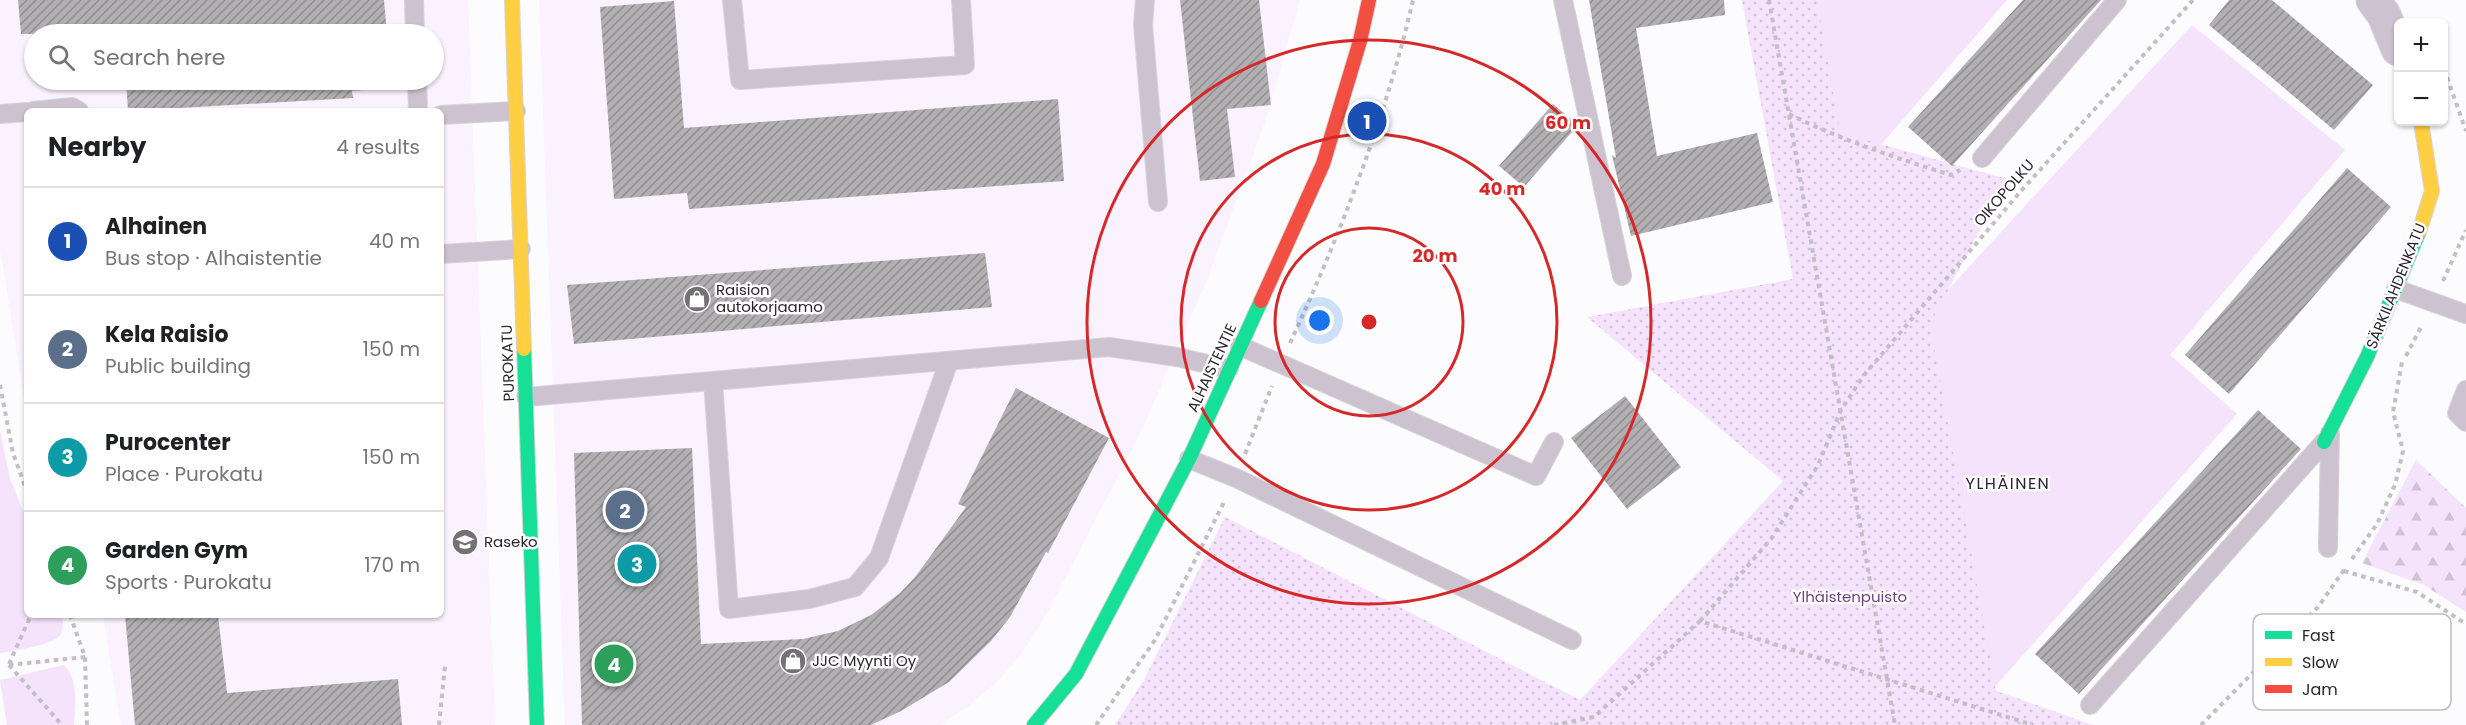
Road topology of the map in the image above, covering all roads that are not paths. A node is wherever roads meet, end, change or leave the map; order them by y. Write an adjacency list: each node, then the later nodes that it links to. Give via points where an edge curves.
1 (414, 0): 10 (lane)
2 (512, 0): 14 (street, PUROKATU)
3 (732, 0): 4 (lane, via 740,80 965,65)
4 (961, 0)
5 (1145, 0): 20 (lane, via 1143,25)
6 (1369, 0): 26 (street, ALHAISTENTIE, via 1323,164)
7 (1563, 0): 23 (lane)
8 (2117, 0): 19 (lane)
9 (2373, 0): 11 (street)
10 (415, 24)
11 (2394, 39)
12 (417, 90): 13 (lane)
13 (418, 108)
14 (516, 111): 17 (lane); 21 (street, PUROKATU)
15 (24, 112): 16 (lane)
16 (0, 114)
17 (444, 115)
18 (2422, 126): 24 (street, SÄRKILAHDENKATU, via 2432,191)
19 (1982, 158)
20 (1158, 202)
21 (521, 249): 22 (lane); 31 (street, PUROKATU)
22 (444, 254)
23 (1622, 276)
24 (2396, 289): 25 (lane); 33 (street, SÄRKILAHDENKATU)
25 (2466, 314)
26 (1240, 346): 28 (street, ALHAISTENTIE); 34 (lane, via 1536,476)
27 (949, 361): 28 (lane, via 1109,347); 29 (lane); 29 (lane, via 879,558 855,587 808,599 729,609)
28 (1229, 369): 35 (street, ALHAISTENTIE)
29 (713, 381): 31 (lane)
30 (2466, 390): 32 (lane, via 2457,413)
31 (526, 397): 39 (street, PUROKATU)
32 (2466, 422)
33 (2327, 435): 36 (lane); 38 (lane)
34 (1554, 442)
35 (1189, 459): 37 (lane); 40 (street, ALHAISTENTIE, via 1076,674)
36 (2328, 548)
37 (1572, 640)
38 (2090, 705)
39 (537, 725)
40 (1034, 725)

